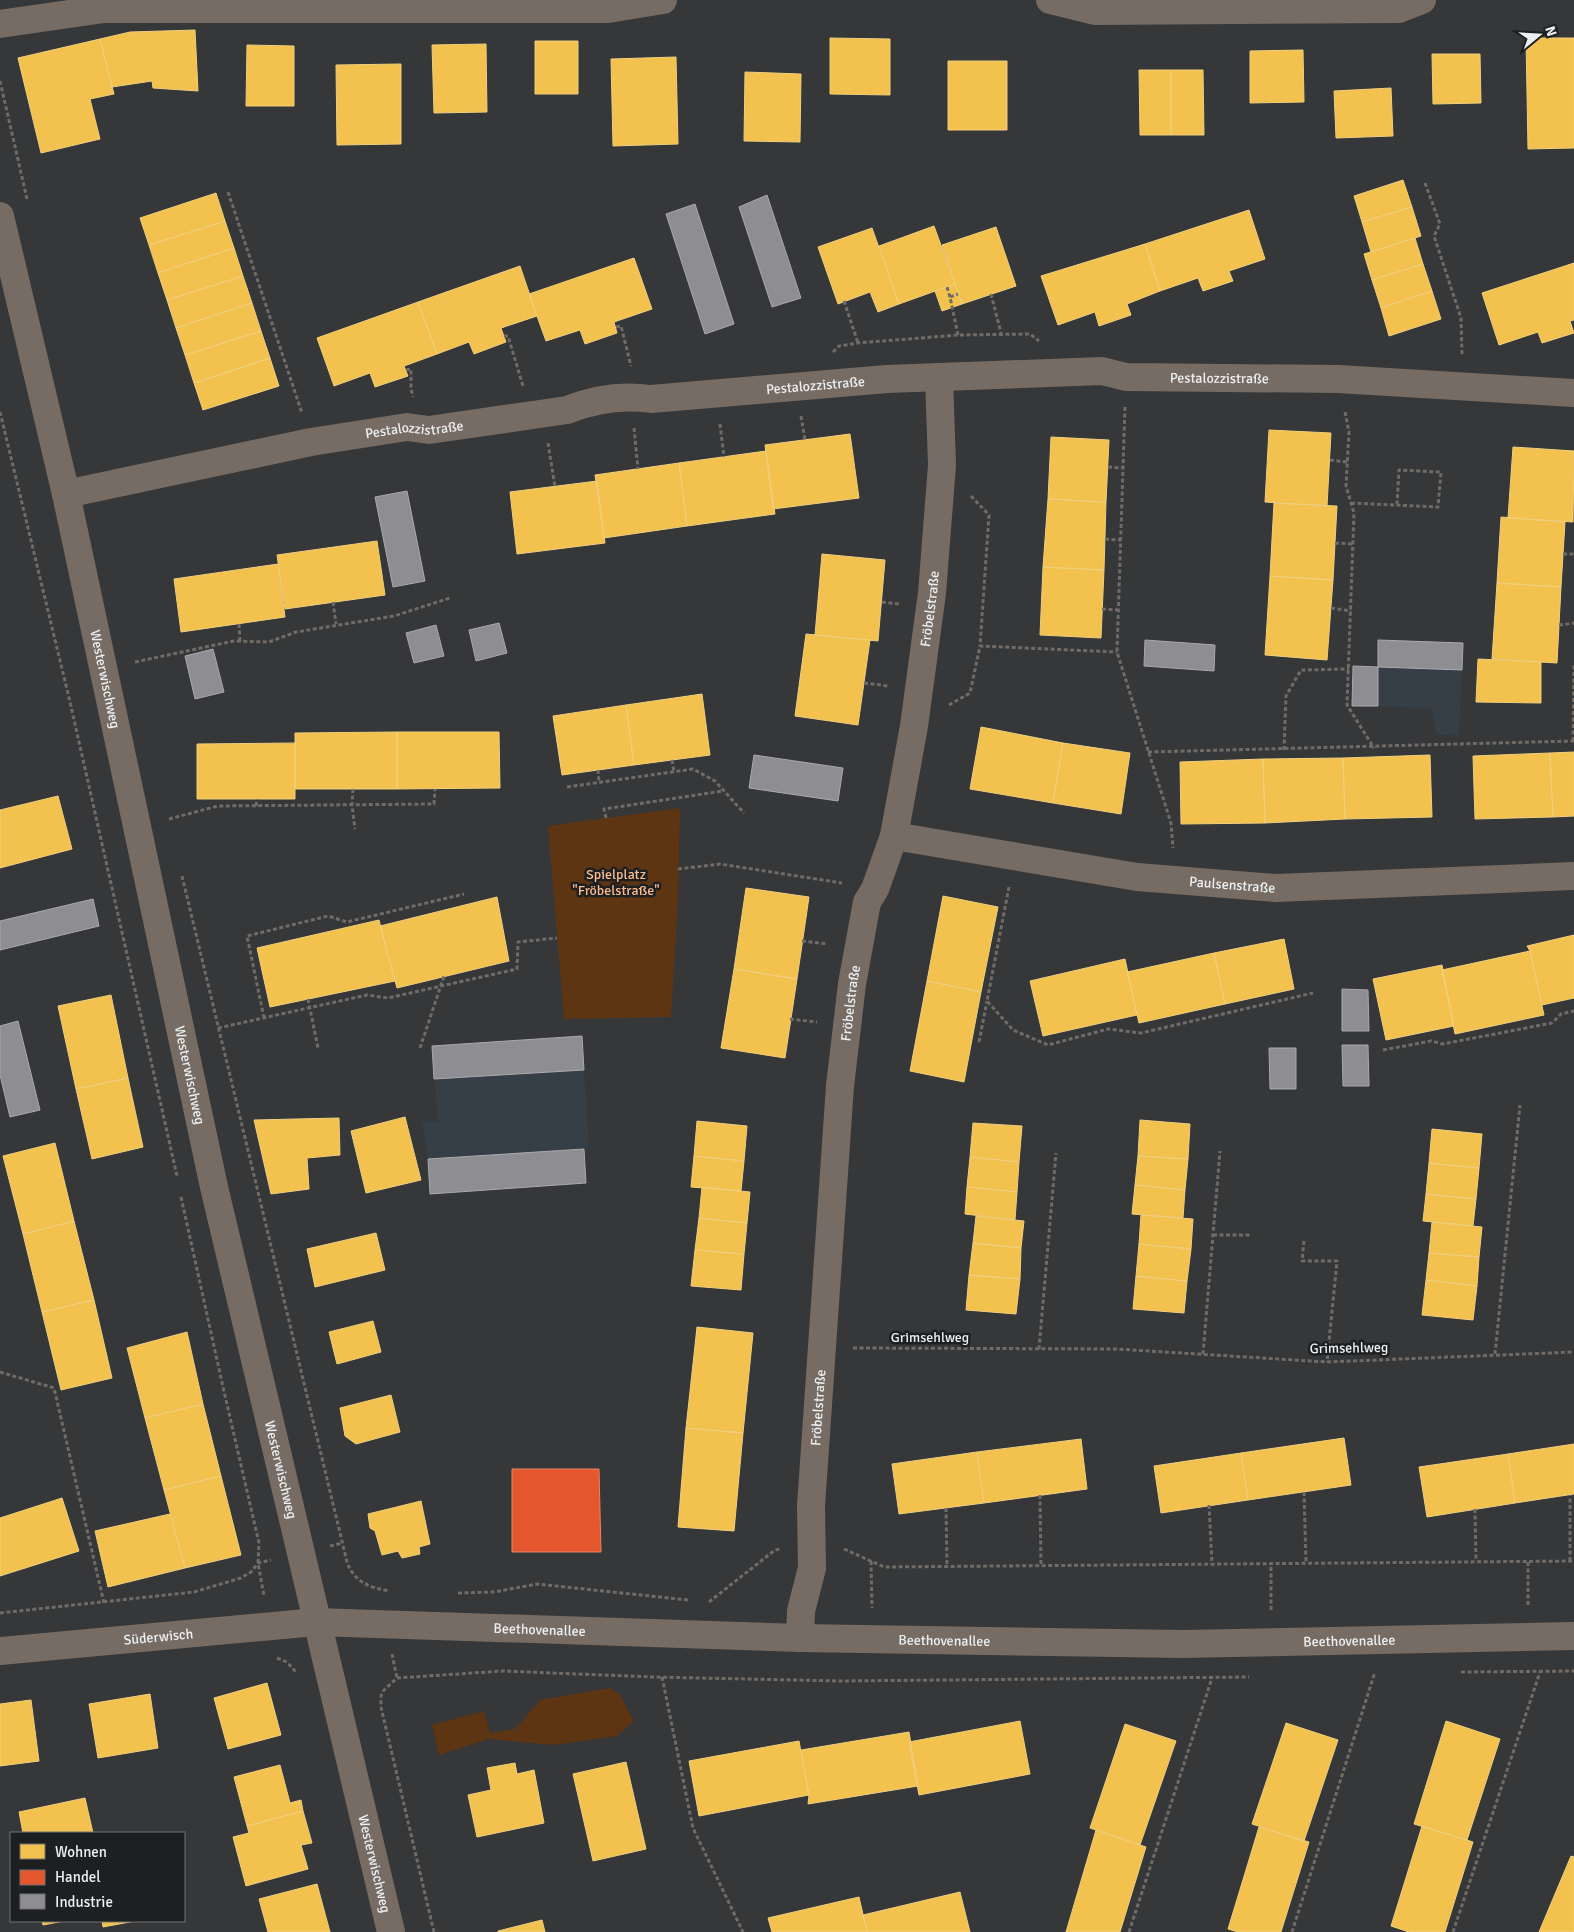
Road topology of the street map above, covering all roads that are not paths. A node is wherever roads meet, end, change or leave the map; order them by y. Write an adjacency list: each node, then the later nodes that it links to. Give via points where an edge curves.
1 (663, 0): 4 (street, via 608,9 104,9)
2 (1050, 0): 3 (street, via 1105,11 1399,9)
3 (1422, 0)
4 (0, 24)
5 (0, 216): 8 (street, Westerwischweg)
6 (940, 377): 7 (street, Pestalozzistraße, via 1102,371 1126,376 1338,379); 8 (street, Pestalozzistraße, via 651,399 630,396 584,403 568,410 429,430 408,427 311,442); 9 (street, Fröbelstraße, via 942,465 932,593 914,726)
7 (1574, 393)
8 (66, 494): 11 (street, Westerwischweg, via 214,1187)
9 (894, 836): 10 (street, Paulsenstraße, via 1136,877 1276,888); 13 (street, Fröbelstraße, via 867,902 840,1086 811,1506 812,1568 801,1611)
10 (1574, 876)
11 (316, 1622): 13 (street, Beethovenallee); 14 (street, Süderwisch); 15 (street, Westerwischweg)
12 (1574, 1636): 13 (street, Beethovenallee, via 1183,1644)
13 (800, 1638)
14 (0, 1651)
15 (391, 1932)

